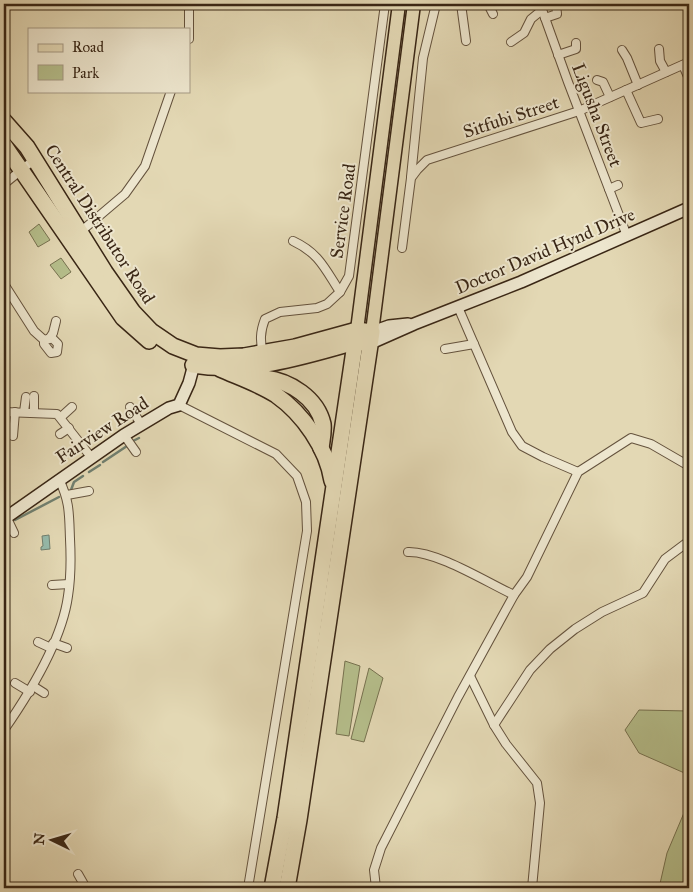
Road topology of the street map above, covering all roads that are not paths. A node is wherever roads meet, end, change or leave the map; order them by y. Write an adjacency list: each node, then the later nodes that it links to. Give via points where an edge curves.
1 (188, 4): 12 (street)
2 (385, 4): 43 (street, Service Road, via 349,276)
3 (399, 4): 46 (main road)
4 (414, 4): 47 (main road)
5 (436, 4): 33 (street, via 422,65)
6 (461, 4): 13 (street)
7 (490, 4): 10 (street)
8 (556, 4): 11 (street, via 557,14)
9 (541, 7): 11 (street, Ligusha Street); 14 (street, via 524,33)
10 (493, 14)
11 (545, 18): 18 (street, Ligusha Street)
12 (189, 28)
13 (466, 41)
14 (511, 42)
15 (576, 43): 18 (street, via 576,49)
16 (659, 49): 20 (street, via 660,61)
17 (622, 50): 23 (street)
18 (558, 55): 27 (street, Ligusha Street)
19 (686, 63): 20 (street, Sitfubi Street); 21 (street)
20 (666, 72): 23 (street, Sitfubi Street)
21 (689, 79)
22 (598, 80): 26 (street, via 603,82)
23 (638, 84): 24 (street, Sitfubi Street)
24 (626, 90): 26 (street, Sitfubi Street); 28 (street, via 641,123)
25 (171, 92): 38 (street, via 145,166 125,194)
26 (610, 97): 27 (street, Sitfubi Street)
27 (579, 111): 33 (street, Sitfubi Street, via 428,160); 36 (street, Ligusha Street)
28 (658, 119)
29 (4, 121): 31 (highway, Central Distributor Road)
30 (4, 145): 32 (highway, Central Distributor Road)
31 (35, 158): 32 (street); 38 (highway, Central Distributor Road)
32 (21, 169): 34 (street); 38 (highway, Central Distributor Road)
33 (411, 178): 41 (street)
34 (4, 184)
35 (618, 185): 36 (street)
36 (609, 189): 39 (street, Ligusha Street)
37 (689, 208): 39 (main road, Doctor David Hynd Drive)
38 (74, 235): 51 (highway, Central Distributor Road, via 133,312 151,330)
39 (627, 236): 44 (main road, Doctor David Hynd Drive)
40 (293, 241): 43 (street, via 317,257)
41 (402, 248)
42 (4, 284): 45 (street, via 34,331 46,339 53,333)
43 (340, 292): 50 (street, Service Road, via 317,308 280,312 265,320 260,332)
44 (458, 306): 47 (main road, Doctor David Hynd Drive, via 414,324 389,326); 48 (street)
45 (56, 321)
46 (356, 336): 47 (highway, Central Distributor Road); 50 (highway, Central Distributor Road, via 295,347); 75 (highway)
47 (372, 338): 98 (highway)
48 (474, 344): 49 (street); 73 (street, via 512,432 522,446)
49 (445, 349)
50 (263, 358): 51 (highway, Central Distributor Road); 52 (highway, Central Distributor Road)
51 (195, 360): 52 (highway, Central Distributor Road); 55 (main road)
52 (216, 368): 75 (highway, via 276,395 298,415 321,448)
53 (34, 396): 61 (street)
54 (26, 397): 60 (street)
55 (179, 405): 65 (main road, Fairview Road); 96 (street, via 276,454 297,476 306,502 307,531)
56 (130, 407): 65 (street)
57 (72, 408): 63 (street)
58 (4, 412): 59 (street)
59 (15, 412): 60 (street); 69 (street)
60 (24, 412): 61 (street)
61 (34, 413): 62 (street)
62 (49, 413): 63 (street); 64 (street)
63 (61, 417): 66 (street)
64 (48, 423)
65 (141, 424): 68 (main road, Fairview Road)
66 (69, 428): 67 (street); 71 (street)
67 (60, 434)
68 (124, 434): 70 (street); 71 (main road, Fairview Road)
69 (13, 436)
70 (136, 452)
71 (91, 457): 74 (main road, Fairview Road)
72 (689, 466): 73 (street, via 651,444 631,438)
73 (578, 472): 84 (street, via 527,577)
74 (59, 479): 77 (street); 78 (main road, Fairview Road)
75 (333, 490): 97 (highway)
76 (89, 491): 77 (street)
77 (67, 495): 82 (street, via 70,517)
78 (5, 516): 79 (street)
79 (14, 533)
80 (689, 541): 92 (street, via 665,559 643,593 602,612 550,649 530,670)
81 (408, 552): 84 (street, via 430,555)
82 (69, 584): 83 (street); 86 (street, via 68,598)
83 (52, 585)
84 (514, 595): 88 (street)
85 (38, 642): 86 (street)
86 (52, 646): 87 (street); 90 (street)
87 (67, 648)
88 (470, 676): 92 (street); 99 (street, via 381,848 374,870)
89 (15, 684): 90 (street)
90 (31, 689): 91 (street); 93 (street)
91 (44, 693)
92 (494, 725): 100 (street, via 538,786 540,803)
93 (4, 730)
94 (78, 874): 95 (street)
95 (86, 888)
96 (248, 888)
97 (272, 888)
98 (287, 888)
99 (376, 888)
100 (532, 888)

